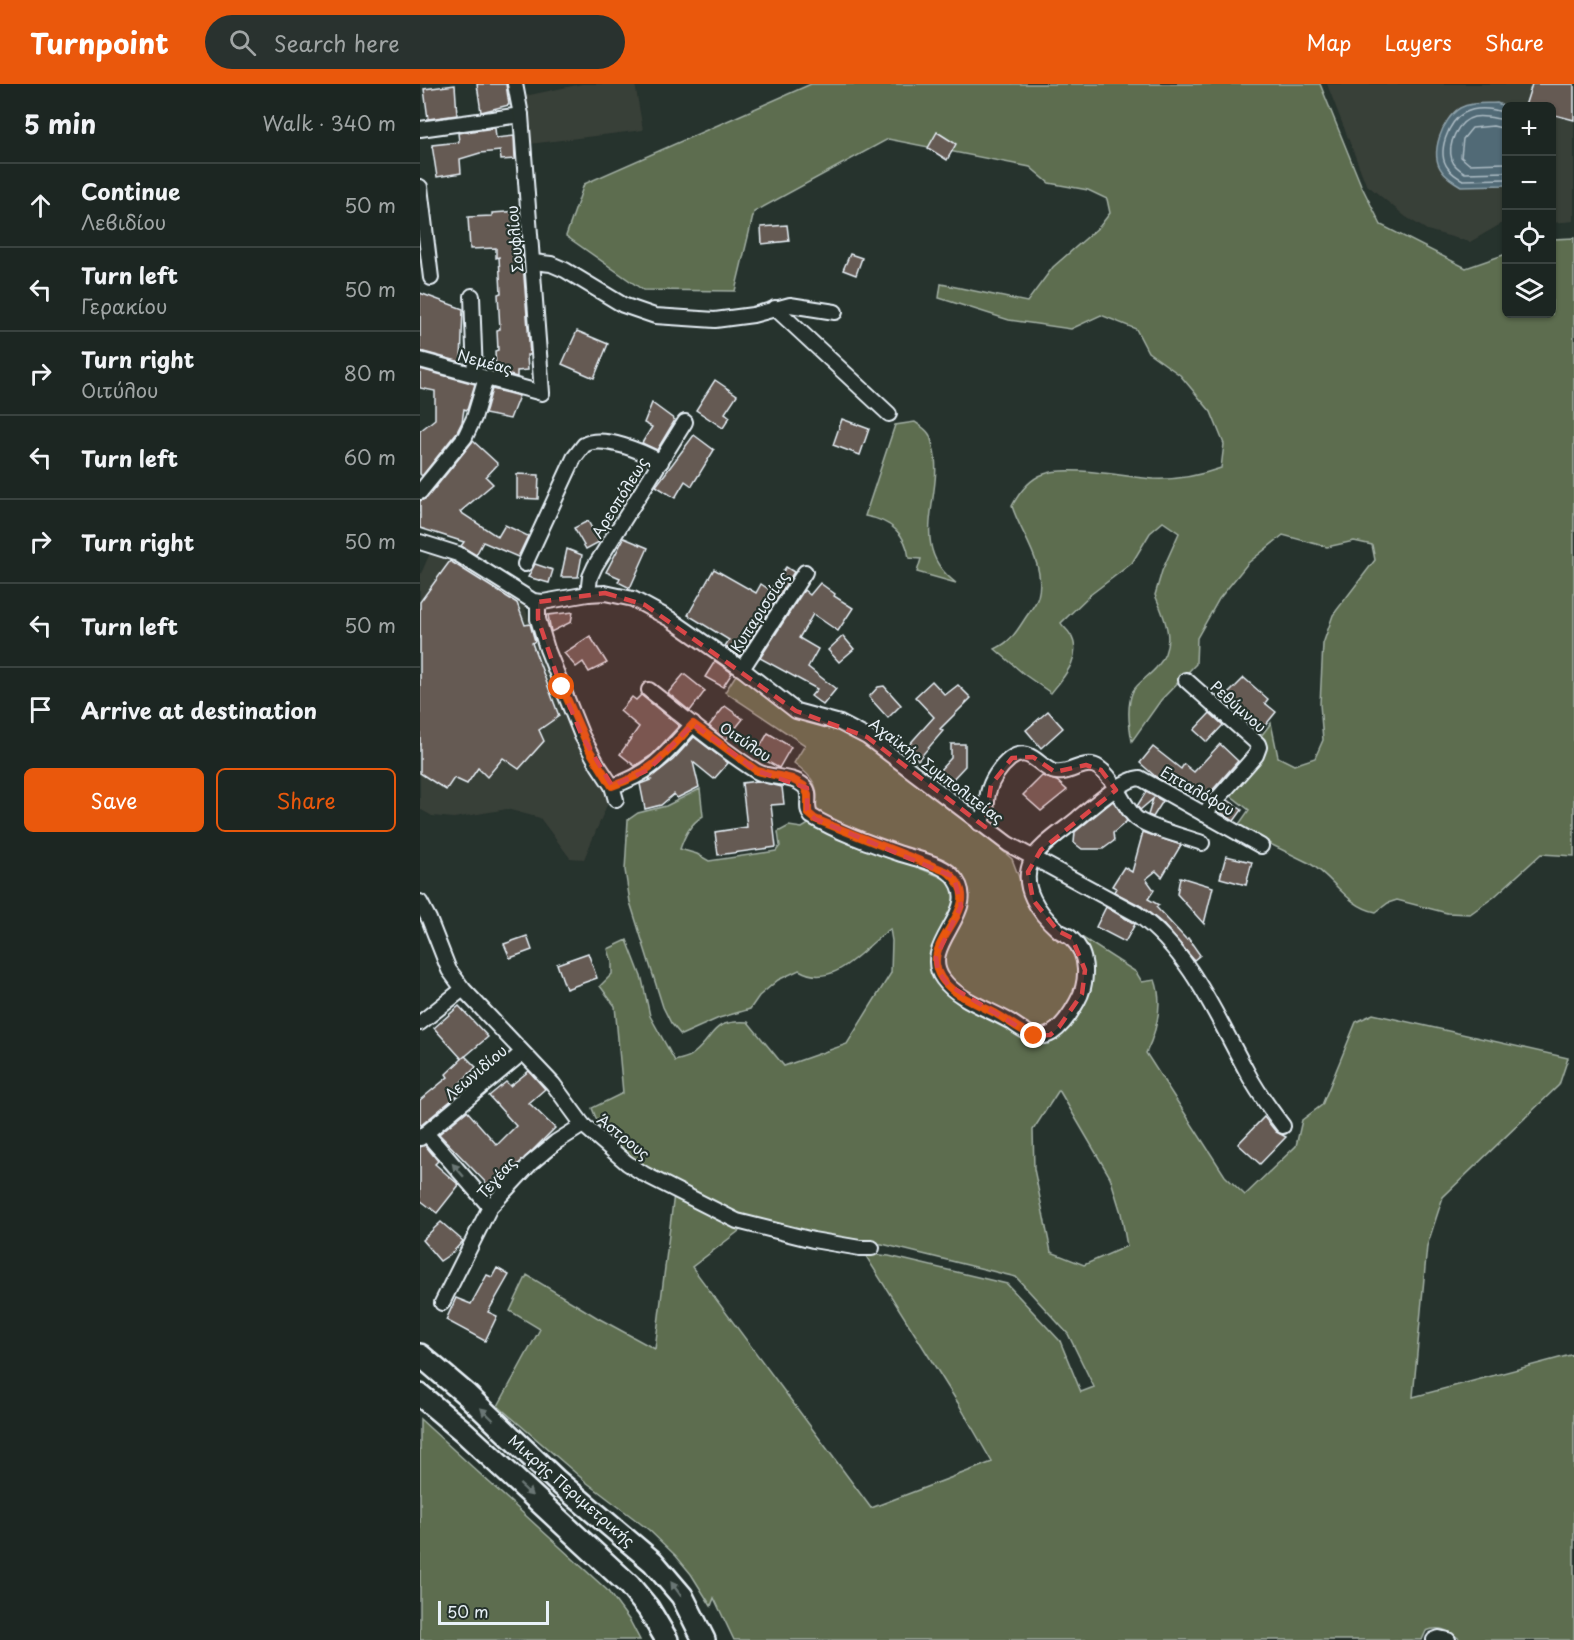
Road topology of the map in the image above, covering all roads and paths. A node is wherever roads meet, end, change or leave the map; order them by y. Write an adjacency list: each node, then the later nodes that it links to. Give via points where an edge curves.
1 (515, 84): 2 (street, Σουφλίου)
2 (520, 115): 3 (street); 5 (street, Σουφλίου)
3 (420, 129)
4 (420, 187): 6 (street)
5 (533, 262): 8 (street, via 557,267 623,305 655,316 715,320); 12 (street, Σουφλίου)
6 (431, 278)
7 (472, 296): 11 (street)
8 (775, 308): 9 (street, via 798,305); 13 (street)
9 (835, 312)
10 (420, 360): 11 (street, Νεμέας)
11 (480, 376): 12 (street, Νεμέας); 16 (street, via 474,418 465,437)
12 (542, 393)
13 (889, 414)
14 (685, 422): 15 (street, Αρεοπόλεως)
15 (661, 462): 18 (street, via 613,444 585,444); 20 (street, Αρεοπόλεως, via 595,566)
16 (420, 492)
17 (420, 542): 21 (street, via 458,554)
18 (525, 564)
19 (805, 572): 22 (street, Κυπαρισσίας)
20 (588, 594): 21 (street, Αχαϊκής Συμπολιτείας); 22 (street, Αχαϊκής Συμπολιτείας, via 615,594 645,605)
21 (538, 602): 26 (street, via 537,619 562,687 590,751)
22 (742, 669): 30 (street, Αχαϊκής Συμπολιτείας, via 796,711 840,723 867,737)
23 (1186, 680): 29 (street, Ρεθύμνου, via 1259,747)
24 (649, 690): 25 (street, Οιτύλου)
25 (693, 724): 26 (street, via 648,770); 33 (street, Οιτύλου, via 757,771 792,779 804,786 811,816 940,867 954,877 961,906 936,957 938,971 948,985 967,999 1041,1037 1059,1028 1072,1010 1084,987 1086,970 1072,938 1058,931 1030,894 1027,876)
26 (612, 786): 28 (street)
27 (1116, 790): 29 (street, Επταλόφου, via 1140,778); 30 (street, via 1096,766 1055,772 1033,757 1017,756 994,778 986,814); 31 (street, via 1140,822); 33 (street, Επταλόφου)
28 (616, 800)
29 (1204, 814): 32 (street, Επταλόφου)
30 (979, 823): 33 (street, Αχαϊκής Συμπολιτείας)
31 (1202, 843)
32 (1261, 846)
33 (1033, 857): 39 (street, Αχαϊκής Συμπολιτείας, via 1137,914 1174,950 1201,987 1252,1082)
34 (420, 902): 35 (street, Άστρους, via 449,970)
35 (462, 989): 36 (street); 37 (street, Άστρους)
36 (420, 1023)
37 (522, 1053): 38 (street, Άστρους, via 553,1084); 40 (street, Λεωνιδίου)
38 (583, 1125): 41 (street, Τεγέας, via 531,1163); 42 (street, Άστρους, via 644,1174 723,1215 813,1240)
39 (1283, 1126)
40 (423, 1136): 41 (street, one-way to 40)
41 (490, 1207): 43 (street, Τεγέας)
42 (873, 1248)
43 (442, 1303)
44 (420, 1355): 47 (main road, Μικρής Περιμετρικής, one-way to 44, via 681,1596 653,1562 556,1480)
45 (420, 1395): 46 (main road, Μικρής Περιμετρικής, one-way to 46, via 629,1585)
46 (667, 1640)
47 (704, 1640)
48 (1434, 1640): 49 (street)
49 (1448, 1640)

